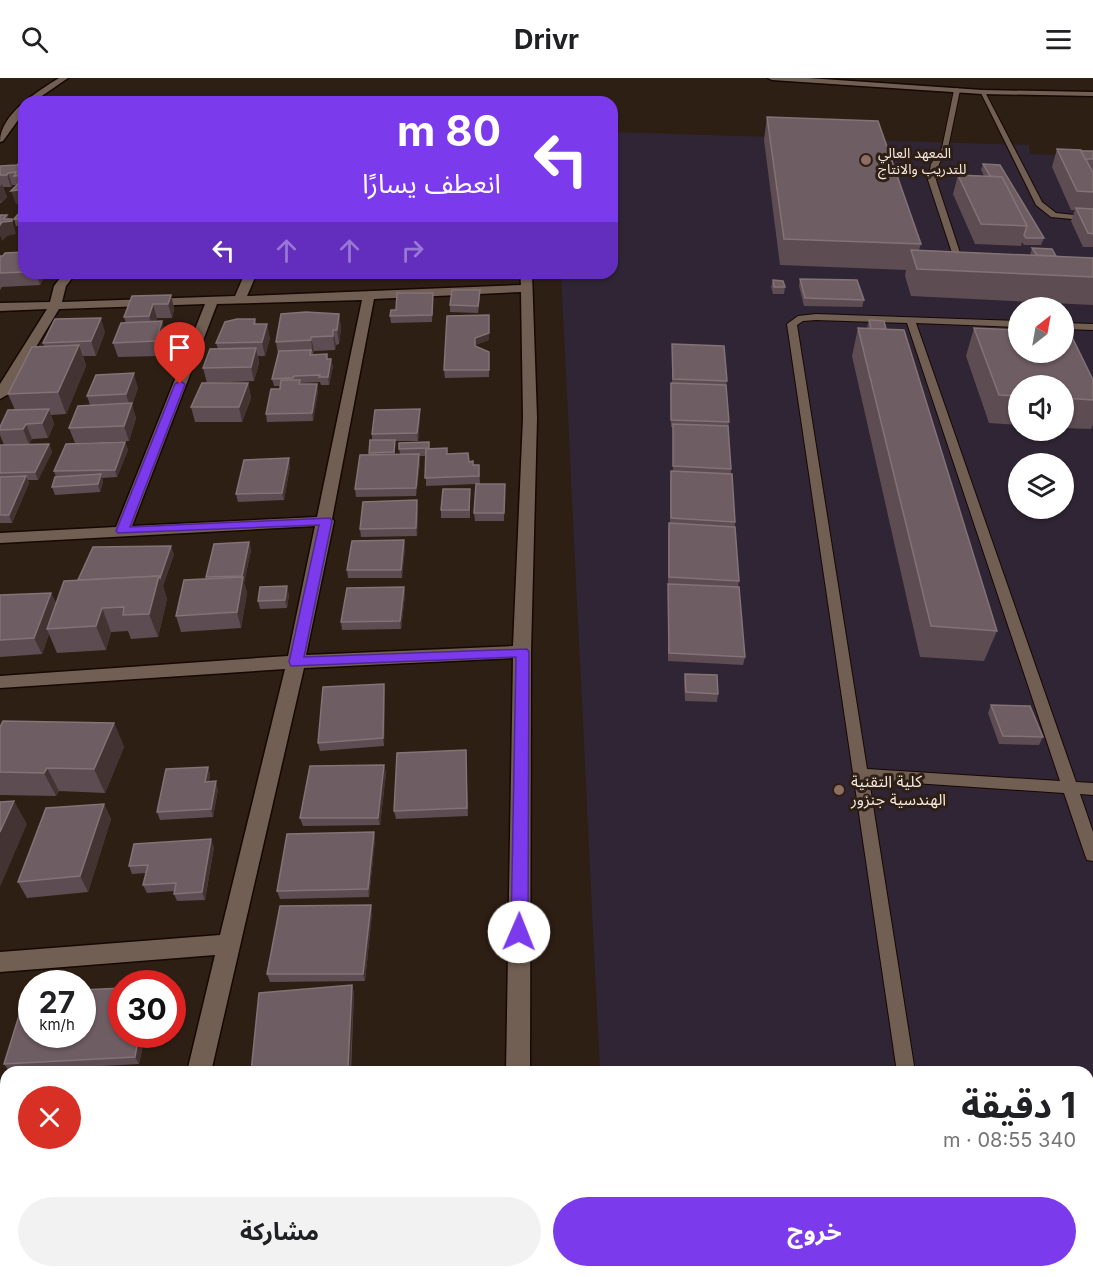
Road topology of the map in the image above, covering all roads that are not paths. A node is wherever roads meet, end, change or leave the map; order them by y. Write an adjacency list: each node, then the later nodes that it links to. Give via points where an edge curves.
1 (64, 78): 6 (street)
2 (772, 78): 3 (street)
3 (957, 90): 4 (street); 10 (lane, via 945,148 935,164 932,180)
4 (982, 92): 5 (street); 9 (lane, via 1039,203 1054,215)
5 (1093, 94)
6 (36, 96)
7 (18, 114): 8 (street)
8 (0, 139)
9 (1093, 219)
10 (960, 265)
11 (65, 279): 17 (street)
12 (248, 279): 15 (street)
13 (527, 280): 14 (street); 27 (street, via 530,418)
14 (369, 296): 15 (street); 24 (street)
15 (240, 299): 16 (street)
16 (213, 300): 17 (street); 25 (street)
17 (55, 306): 18 (street); 23 (street)
18 (0, 307)
19 (910, 320): 20 (lane); 30 (lane, via 808,317 795,321 792,328); 31 (lane)
20 (1008, 324)
21 (1074, 326): 22 (lane)
22 (1093, 327)
23 (0, 395)
24 (326, 521): 25 (street); 28 (street)
25 (122, 531): 26 (street)
26 (0, 538)
27 (522, 652): 28 (street); 37 (street)
28 (296, 662): 29 (street); 34 (street)
29 (0, 682)
30 (860, 774): 31 (lane); 38 (lane)
31 (1070, 788): 32 (lane); 33 (lane)
32 (1093, 789)
33 (1093, 855)
34 (230, 944): 35 (street); 36 (street)
35 (0, 962)
36 (200, 1066)
37 (518, 1066)
38 (905, 1066)

